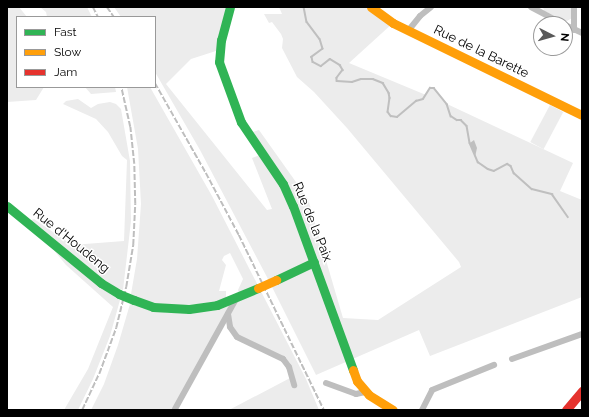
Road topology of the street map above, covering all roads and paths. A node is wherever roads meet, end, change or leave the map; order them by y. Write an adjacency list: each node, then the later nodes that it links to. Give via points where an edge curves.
1 (230, 7): 12 (street, Rue de la Paix, via 219,50 221,69 241,122 289,196)
2 (371, 7): 8 (street, Rue de la Barette)
3 (431, 7): 8 (street)
4 (531, 7): 6 (street)
5 (574, 7): 7 (street)
6 (548, 16)
7 (574, 30): 9 (street)
8 (408, 31): 10 (street, Rue de la Barette)
9 (582, 33)
10 (582, 115)
11 (7, 206): 13 (street, Rue d'Houdeng, bridge, via 101,283 134,300 153,307 178,310 207,307)
12 (314, 262): 13 (street, Rue d'Houdeng, bridge); 20 (street, Rue de la Paix, via 351,366)
13 (237, 297): 14 (street)
14 (228, 313): 19 (street, via 229,325 237,337 283,359 289,367); 22 (street)
15 (582, 334): 16 (street)
16 (512, 359)
17 (494, 365): 24 (street, via 432,390)
18 (326, 382): 20 (street, via 356,394)
19 (294, 385)
20 (365, 392): 23 (street, Rue de la Paix)
21 (582, 392): 25 (street)
22 (175, 408)
23 (394, 410)
24 (422, 410)
25 (566, 410)

